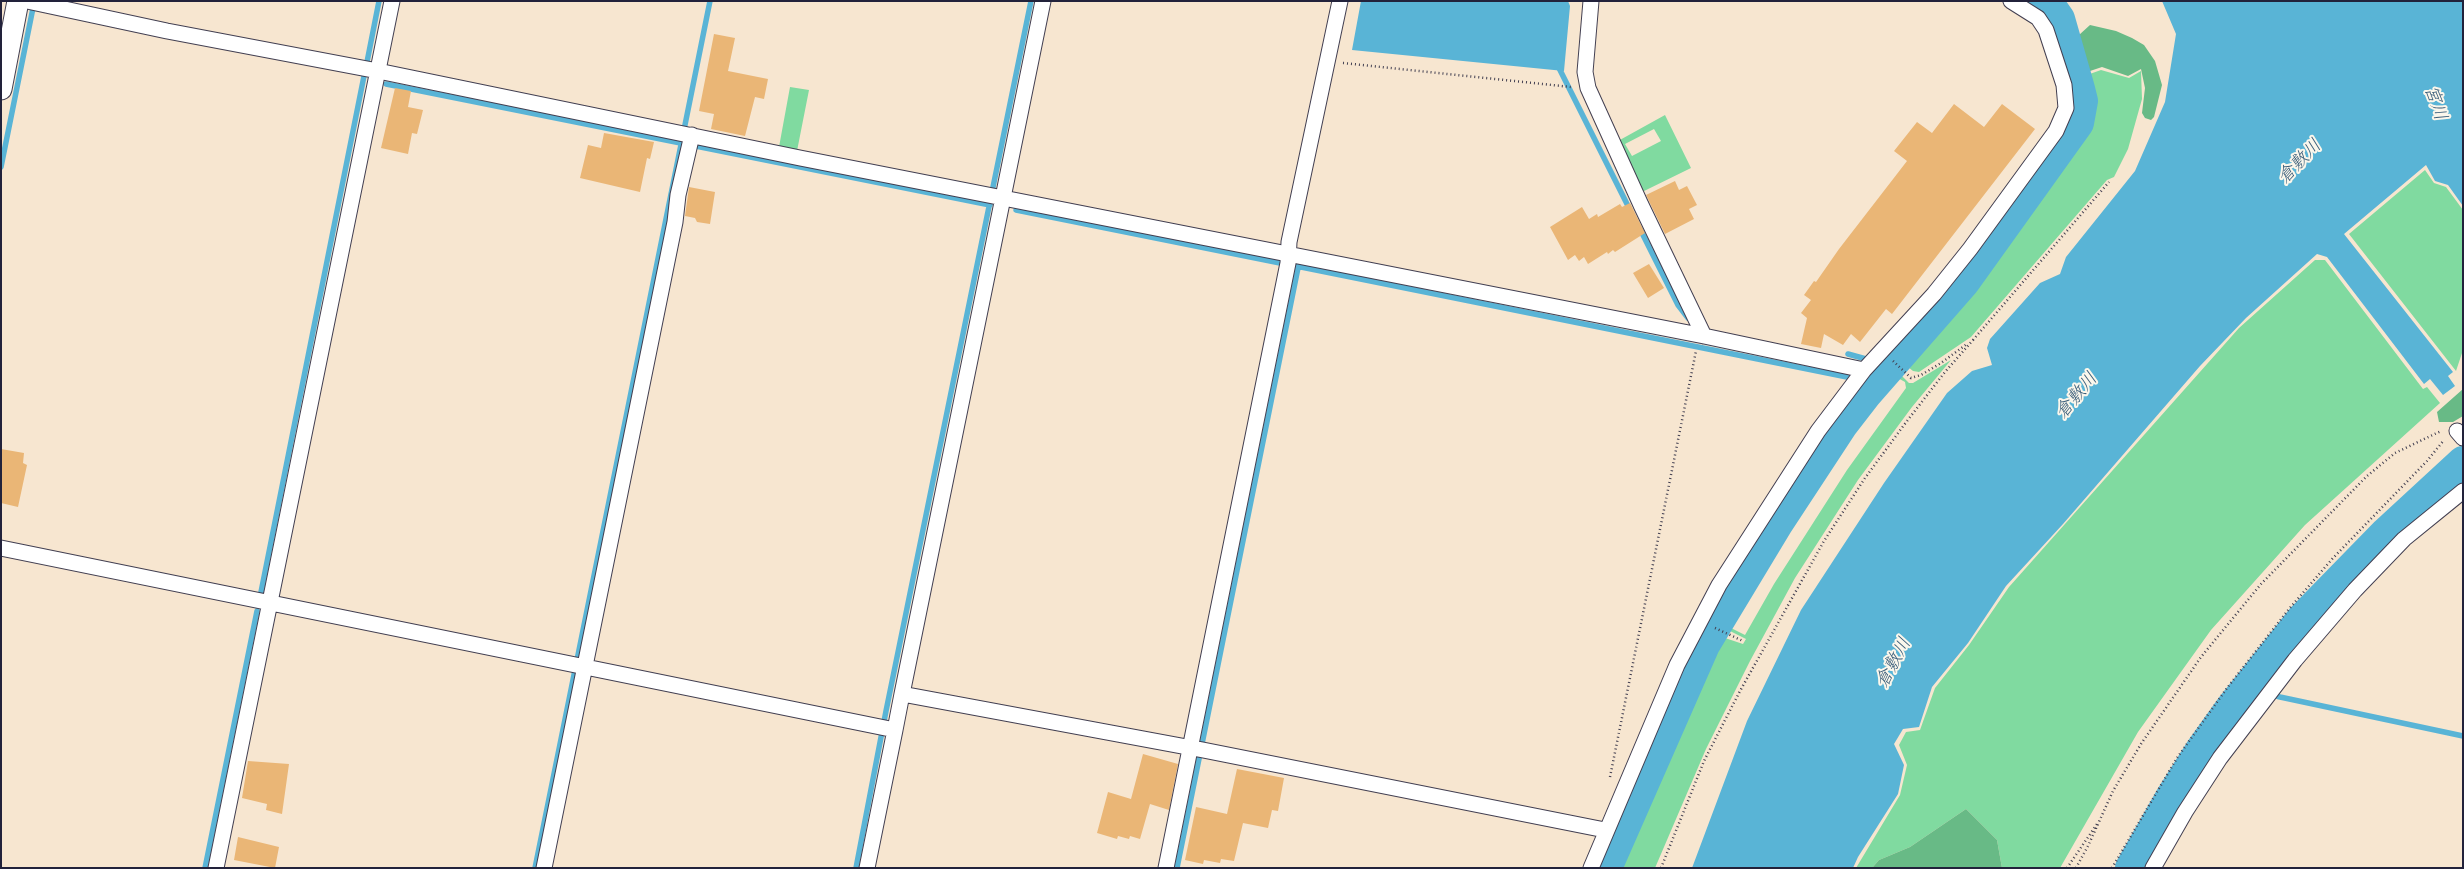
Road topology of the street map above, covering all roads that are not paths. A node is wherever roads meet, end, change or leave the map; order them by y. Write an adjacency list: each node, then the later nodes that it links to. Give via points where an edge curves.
1 (18, 1): 9 (street)
2 (392, 1): 8 (street)
3 (1042, 1): 11 (street)
4 (1340, 1): 12 (street)
5 (1591, 1): 13 (street, via 1585,72 1588,88)
6 (2011, 1): 14 (street, via 2038,18 2046,30 2064,85 2066,108 2056,131 1970,249 1930,300)
7 (33, 2): 8 (street, via 167,31)
8 (378, 71): 10 (street); 17 (street)
9 (1, 89)
10 (688, 138): 11 (street); 18 (street)
11 (995, 196): 12 (street); 19 (street)
12 (1288, 254): 13 (street); 21 (street)
13 (1704, 336): 14 (street)
14 (1864, 370): 22 (street, via 1818,431 1719,585 1677,665)
15 (2463, 491): 28 (street, via 2404,539 2355,590 2268,694 2204,781)
16 (1, 548): 17 (street)
17 (271, 604): 18 (street); 23 (street)
18 (578, 666): 20 (street); 24 (street)
19 (902, 694): 20 (street); 21 (street)
20 (887, 728): 25 (street)
21 (1198, 749): 22 (street); 26 (street)
22 (1605, 830): 27 (street)
23 (216, 868)
24 (544, 868)
25 (867, 868)
26 (1166, 868)
27 (1591, 868)
28 (2153, 868)

